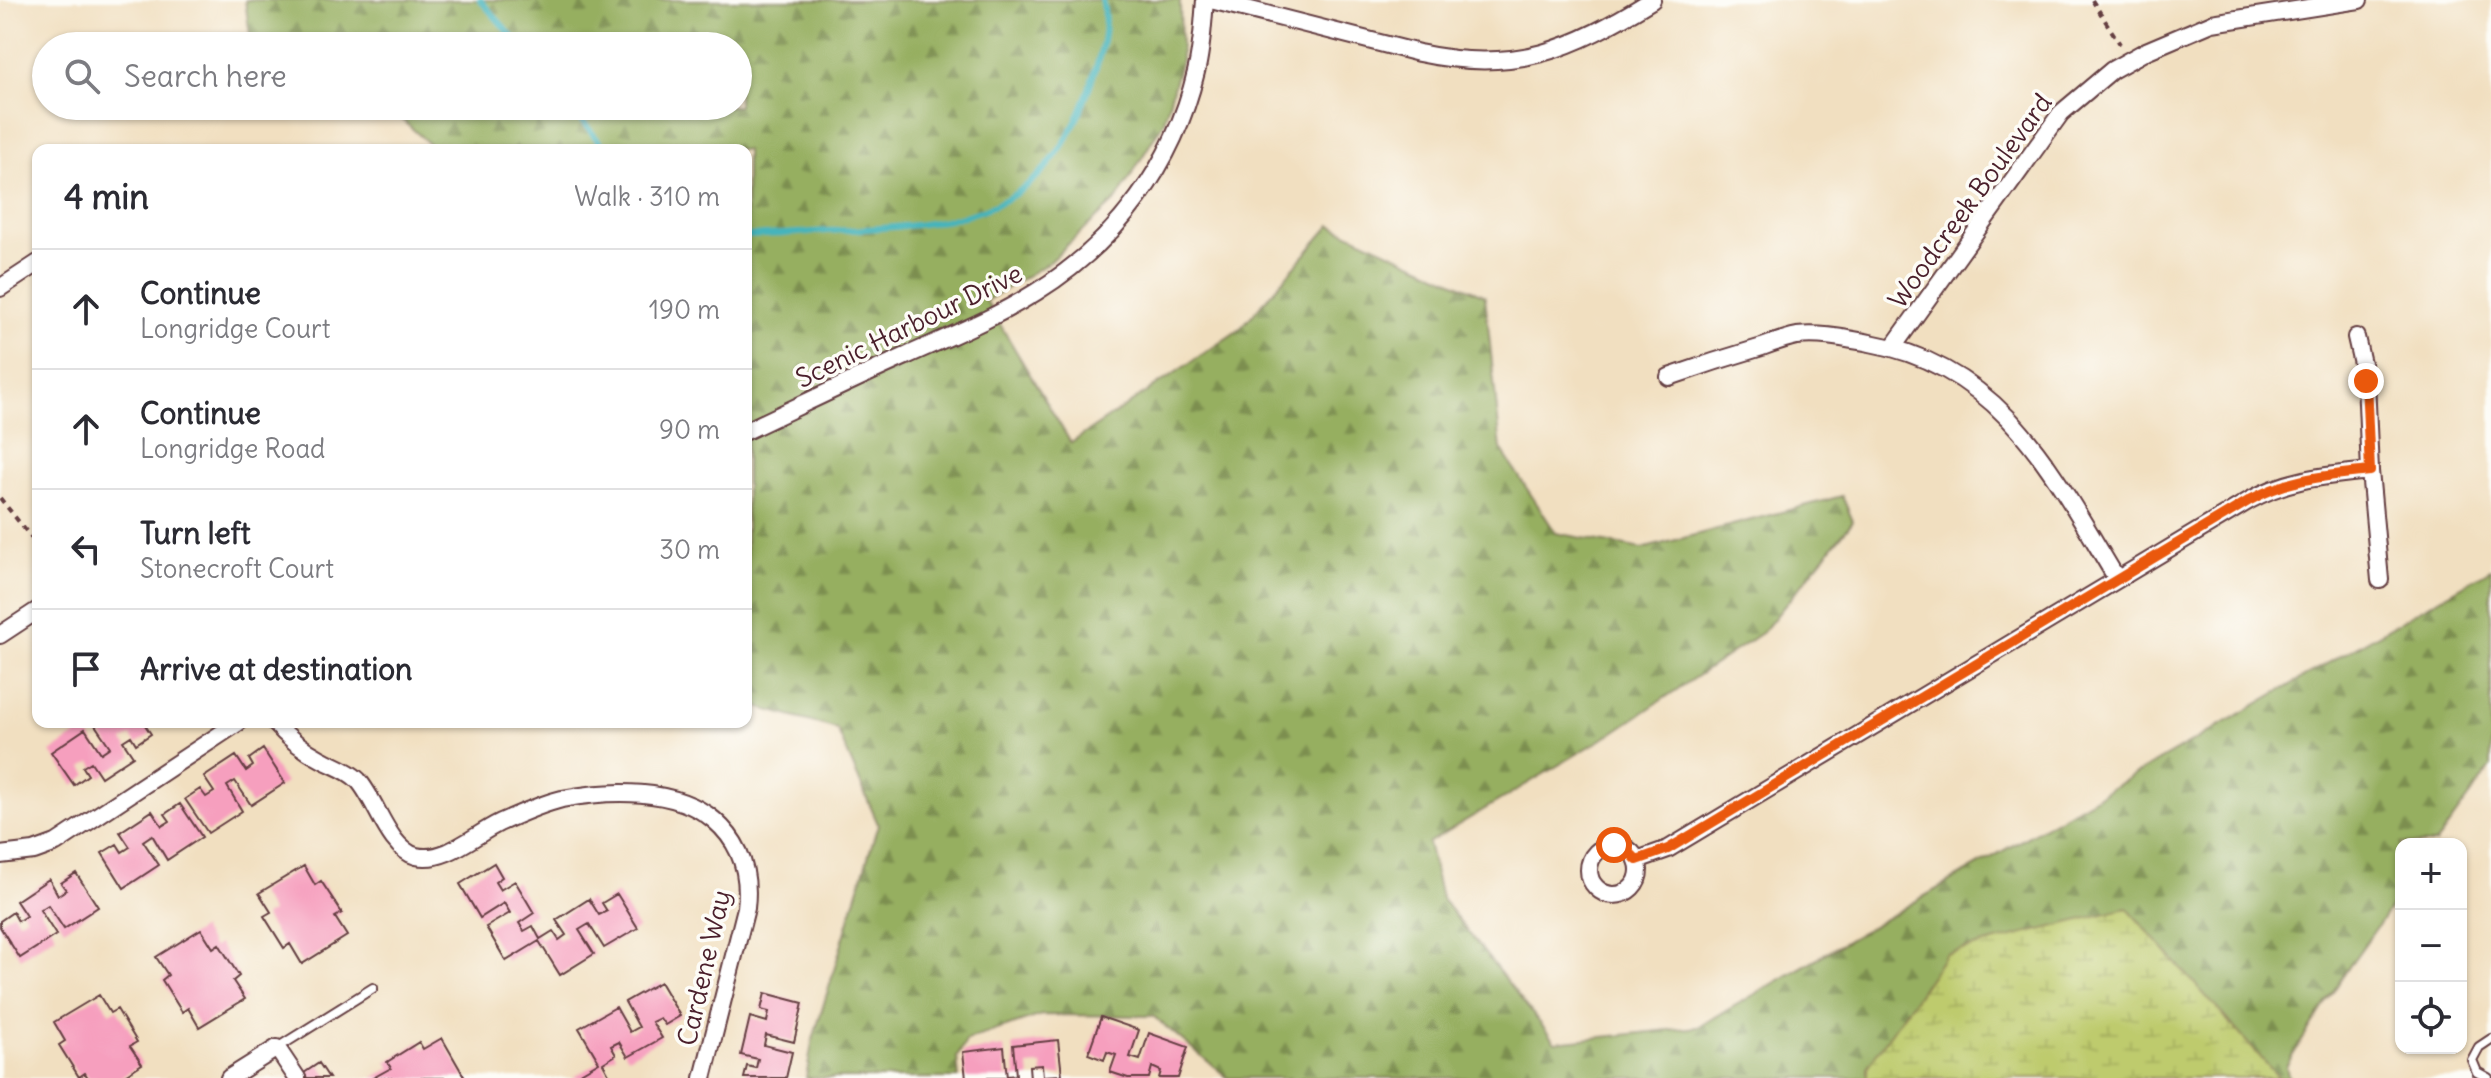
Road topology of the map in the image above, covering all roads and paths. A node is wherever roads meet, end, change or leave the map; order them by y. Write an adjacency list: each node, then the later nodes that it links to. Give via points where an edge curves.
1 (1205, 0): 12 (street, Scenic Harbour Drive, via 1197,70 1173,140 1156,173 1110,233 1038,291 989,318)
2 (1211, 0): 3 (street, via 1441,58 1488,61 1575,44)
3 (1652, 0)
4 (2092, 0): 6 (path)
5 (2359, 0): 6 (street, Woodcreek Boulevard, via 2212,23)
6 (2130, 60): 10 (street, Woodcreek Boulevard, via 2061,113)
7 (32, 267): 8 (street)
8 (0, 288)
9 (2356, 337): 13 (street, via 2366,381)
10 (1893, 347): 11 (street, via 1797,336); 16 (street, via 1956,375 2017,425 2048,465)
11 (1669, 377)
12 (752, 428)
13 (2370, 471): 16 (street, via 2307,478 2268,490); 17 (street)
14 (0, 498): 15 (path)
15 (32, 538)
16 (2117, 579): 23 (street, via 1668,849)
17 (2380, 580)
18 (32, 614): 19 (street)
19 (0, 635)
20 (230, 728): 22 (street, via 56,843)
21 (280, 728): 29 (street, Cardene Way, via 300,746 356,778 398,845 418,857 443,854 498,823 561,799 670,799 718,823 741,855 748,890)
22 (0, 855)
23 (1637, 860)
24 (373, 988): 26 (lane)
25 (2491, 1039): 30 (lane, via 2472,1060 2477,1072)
26 (277, 1048): 27 (street); 28 (street)
27 (229, 1078)
28 (297, 1078)
29 (703, 1078)
30 (2488, 1078)

